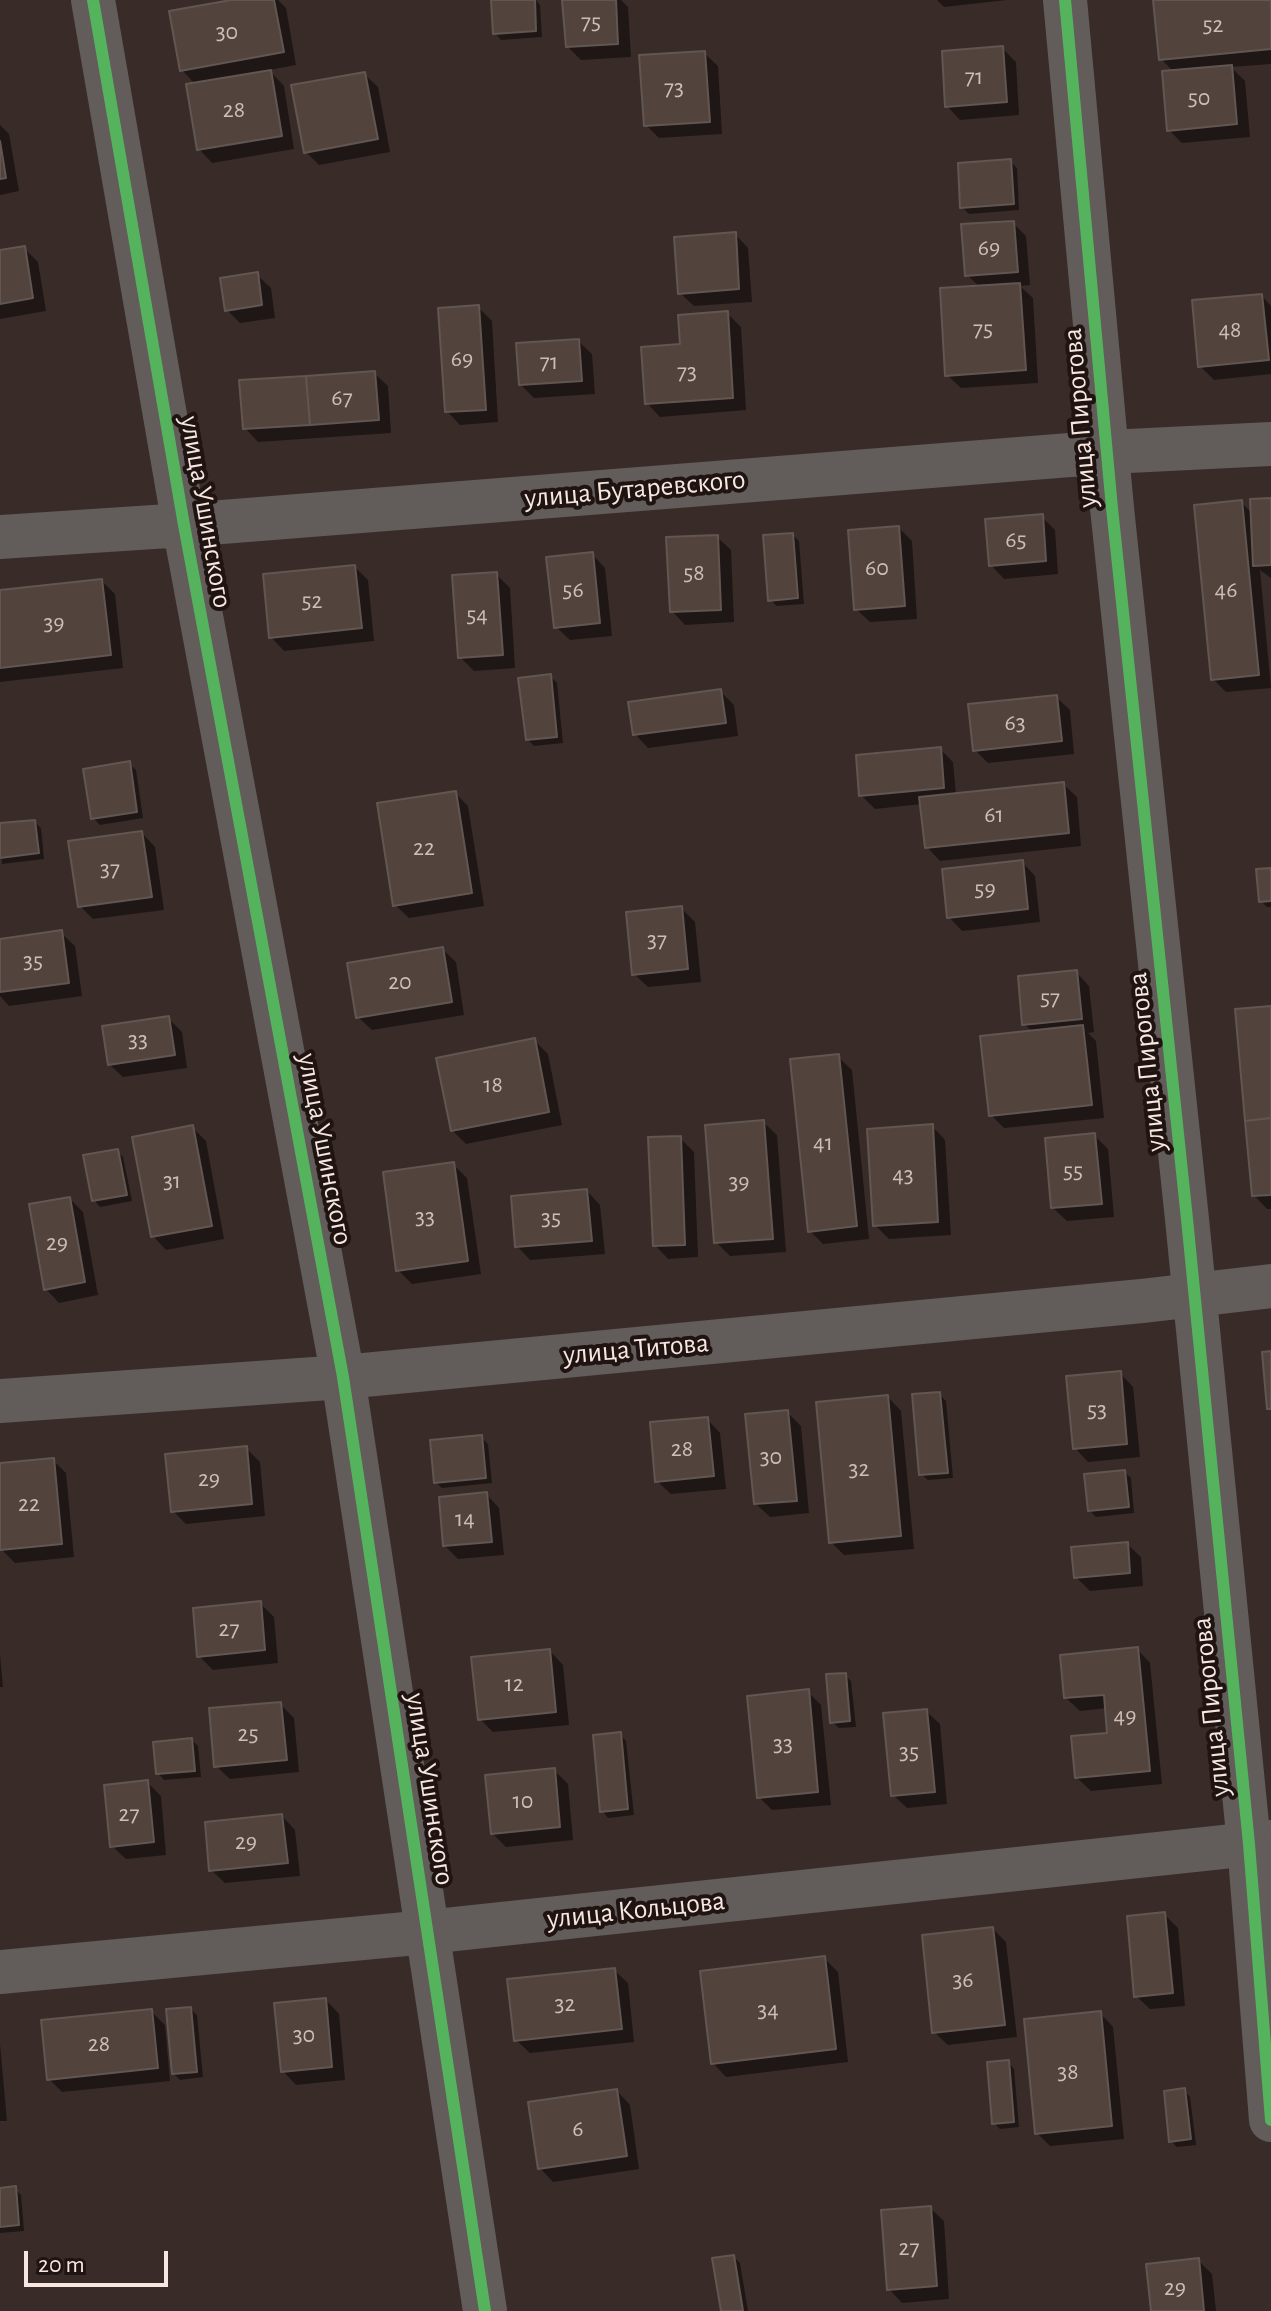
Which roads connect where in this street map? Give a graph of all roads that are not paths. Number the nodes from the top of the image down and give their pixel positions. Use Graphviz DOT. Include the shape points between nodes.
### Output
graph roads {
  1 [pos="93,0"];
  2 [pos="1065,0"];
  3 [pos="1271,444"];
  4 [pos="1108,452"];
  5 [pos="184,525"];
  6 [pos="0,537"];
  7 [pos="1271,1286"];
  8 [pos="1194,1295"];
  9 [pos="343,1377"];
  10 [pos="0,1401"];
  11 [pos="1260,1843"];
  12 [pos="427,1932"];
  13 [pos="0,1972"];
  14 [pos="1271,2120"];
  15 [pos="485,2311"];
  1 -- 5 [label="street, улица Ушинского"];
  2 -- 4 [label="street, улица Пирогова"];
  3 -- 4 [label="street, улица Бутаревского"];
  4 -- 5 [label="street, улица Бутаревского"];
  4 -- 8 [label="street, улица Пирогова"];
  5 -- 6 [label="street, улица Бутаревского"];
  5 -- 9 [label="street, улица Ушинского"];
  7 -- 8 [label="street, улица Титова"];
  8 -- 9 [label="street, улица Титова"];
  8 -- 11 [label="street, улица Пирогова"];
  9 -- 10 [label="street, улица Титова"];
  9 -- 12 [label="street, улица Ушинского"];
  11 -- 12 [label="street, улица Кольцова"];
  11 -- 14 [label="street, улица Пирогова"];
  12 -- 13 [label="street, улица Кольцова"];
  12 -- 15 [label="street, улица Ушинского"];
}
